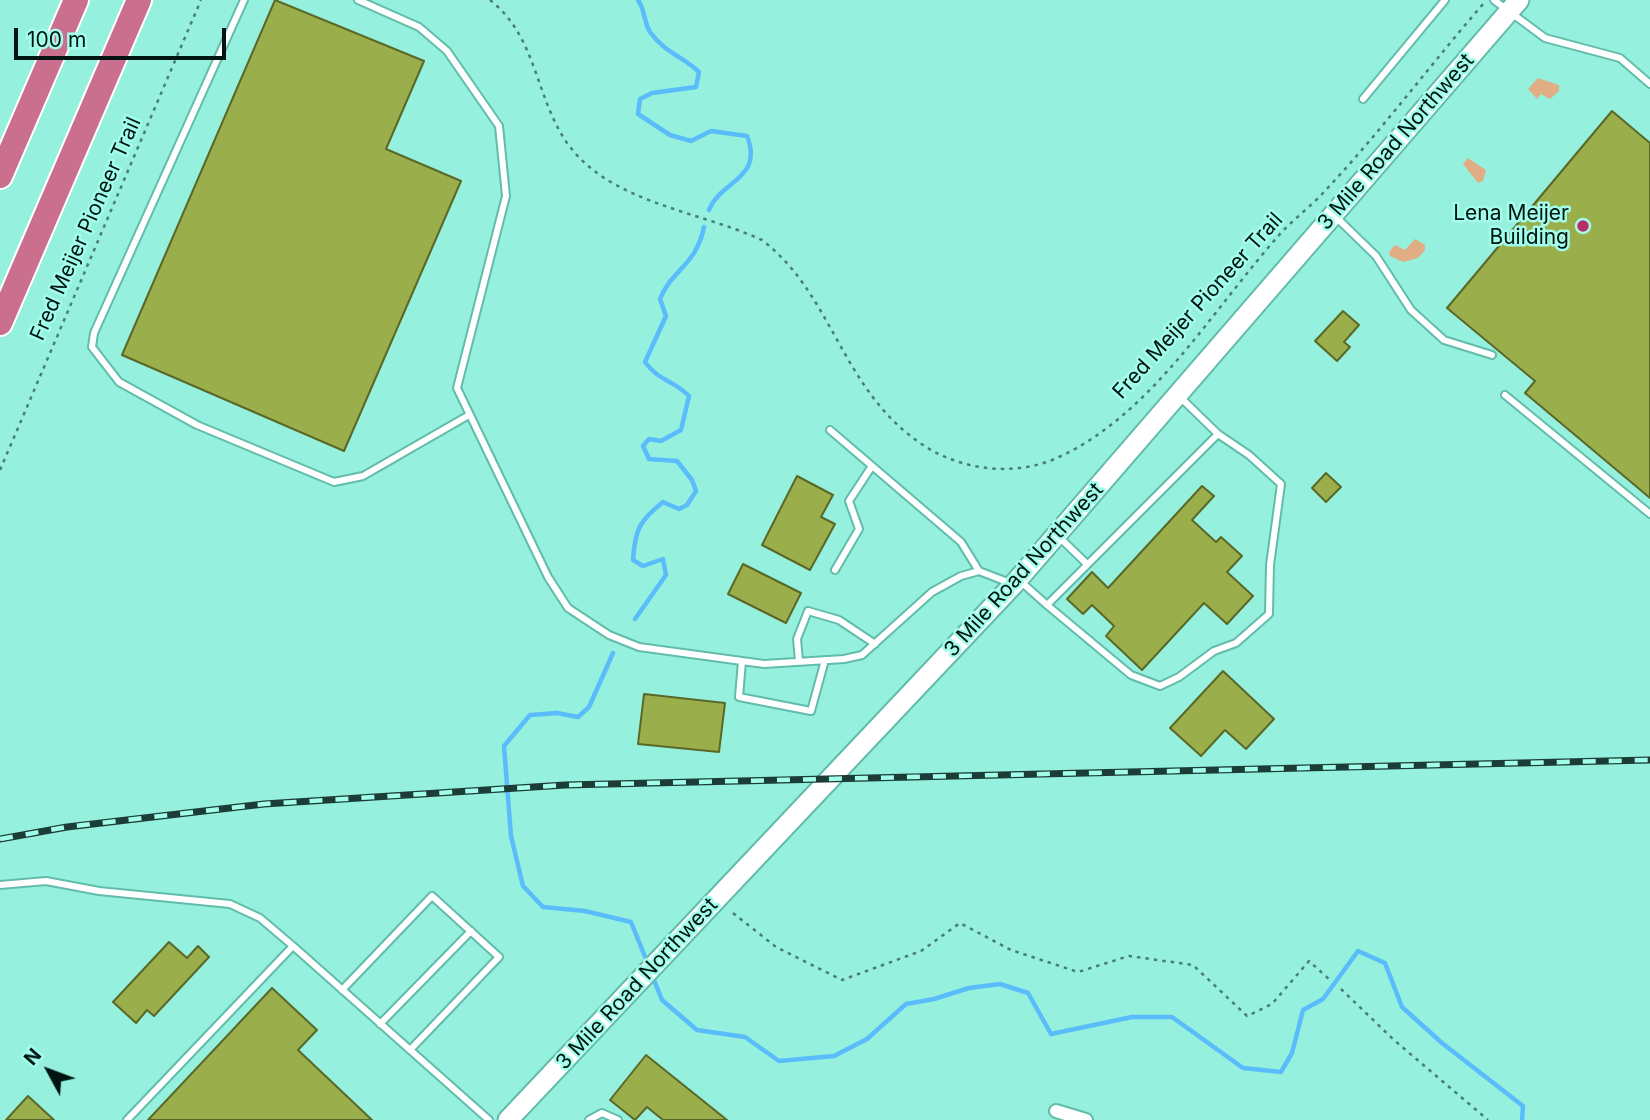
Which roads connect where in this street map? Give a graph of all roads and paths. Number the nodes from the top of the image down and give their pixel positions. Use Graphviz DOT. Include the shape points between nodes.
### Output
graph roads {
  1 [pos="76,0"];
  2 [pos="139,0"];
  3 [pos="201,0"];
  4 [pos="244,0"];
  5 [pos="358,0"];
  6 [pos="490,0"];
  7 [pos="1445,0"];
  8 [pos="1507,4"];
  9 [pos="1481,6"];
  10 [pos="1650,84"];
  11 [pos="1363,99"];
  12 [pos="0,176"];
  13 [pos="1333,214"];
  14 [pos="0,323"];
  15 [pos="1492,355"];
  16 [pos="1179,395"];
  17 [pos="1504,395"];
  18 [pos="469,415"];
  19 [pos="830,430"];
  20 [pos="1218,434"];
  21 [pos="872,466"];
  22 [pos="0,470"];
  23 [pos="1650,514"];
  24 [pos="1056,535"];
  25 [pos="1087,564"];
  26 [pos="835,570"];
  27 [pos="979,572"];
  28 [pos="1016,582"];
  29 [pos="1047,605"];
  30 [pos="875,644"];
  31 [pos="825,660"];
  32 [pos="742,661"];
  33 [pos="799,662"];
  34 [pos="0,885"];
  35 [pos="733,913"];
  36 [pos="471,931"];
  37 [pos="293,946"];
  38 [pos="1330,980"];
  39 [pos="1341,989"];
  40 [pos="342,990"];
  41 [pos="380,1024"];
  42 [pos="410,1050"];
  43 [pos="1056,1111"];
  44 [pos="1488,1119"];
  45 [pos="127,1120"];
  46 [pos="489,1120"];
  47 [pos="508,1120"];
  48 [pos="589,1120"];
  49 [pos="618,1120"];
  50 [pos="1086,1120"];
  51 [pos="1483,1120"];
  1 -- 12 [label="highway"];
  2 -- 14 [label="highway"];
  3 -- 22 [label="path, Fred Meijer Pioneer Trail"];
  4 -- 18 [label="lane" via="94,333 92,347 119,382 197,425 334,482 363,476"];
  5 -- 18 [label="lane" via="419,27 447,51 499,127 506,195 457,388"];
  6 -- 9 [label="path, Fred Meijer Pioneer Trail" via="514,23 552,117 583,161 608,183 762,240 783,256 800,279 853,373 886,415 942,456 980,467 1005,468 1031,467 1058,458 1092,439 1129,409 1282,233 1324,192"];
  7 -- 11 [label="lane"];
  8 -- 10 [label="lane" via="1555,43 1620,58"];
  8 -- 13 [label="main road, 3 Mile Road Northwest"];
  13 -- 15 [label="lane" via="1376,256 1411,310 1444,340"];
  13 -- 16 [label="main road, 3 Mile Road Northwest"];
  16 -- 20 [label="lane"];
  16 -- 24 [label="main road, 3 Mile Road Northwest"];
  17 -- 23 [label="lane"];
  18 -- 32 [label="lane" via="548,577 568,608 609,635 639,647"];
  19 -- 21 [label="lane"];
  20 -- 25 [label="lane"];
  20 -- 29 [label="lane" via="1281,484 1270,565 1269,614 1236,643 1214,651 1160,686 1131,675"];
  21 -- 26 [label="lane" via="849,501 859,528"];
  21 -- 27 [label="lane" via="961,542"];
  24 -- 25 [label="lane"];
  24 -- 28 [label="main road, 3 Mile Road Northwest"];
  25 -- 29 [label="lane"];
  27 -- 28 [label="lane"];
  27 -- 30 [label="lane" via="932,592"];
  28 -- 29 [label="lane"];
  28 -- 47 [label="main road, 3 Mile Road Northwest"];
  30 -- 31 [label="lane" via="862,655"];
  30 -- 33 [label="lane" via="839,620 808,611 797,639"];
  31 -- 32 [label="lane" via="811,711 739,697"];
  31 -- 33 [label="lane"];
  32 -- 33 [label="lane"];
  34 -- 37 [label="lane" via="47,881 230,904 260,918"];
  35 -- 38 [label="path" via="776,947 842,980 921,951 960,923 1011,950 1078,972 1129,956 1193,965 1247,1016 1272,1004 1309,961"];
  36 -- 40 [label="lane" via="432,897"];
  36 -- 41 [label="lane"];
  36 -- 42 [label="lane" via="499,957"];
  37 -- 40 [label="lane"];
  37 -- 45 [label="lane"];
  39 -- 44 [label="path"];
  40 -- 41 [label="lane"];
  41 -- 42 [label="lane"];
  42 -- 46 [label="lane"];
  43 -- 50 [label="street"];
  44 -- 51 [label="path"];
  48 -- 49 [label="lane" via="602,1113"];
}
